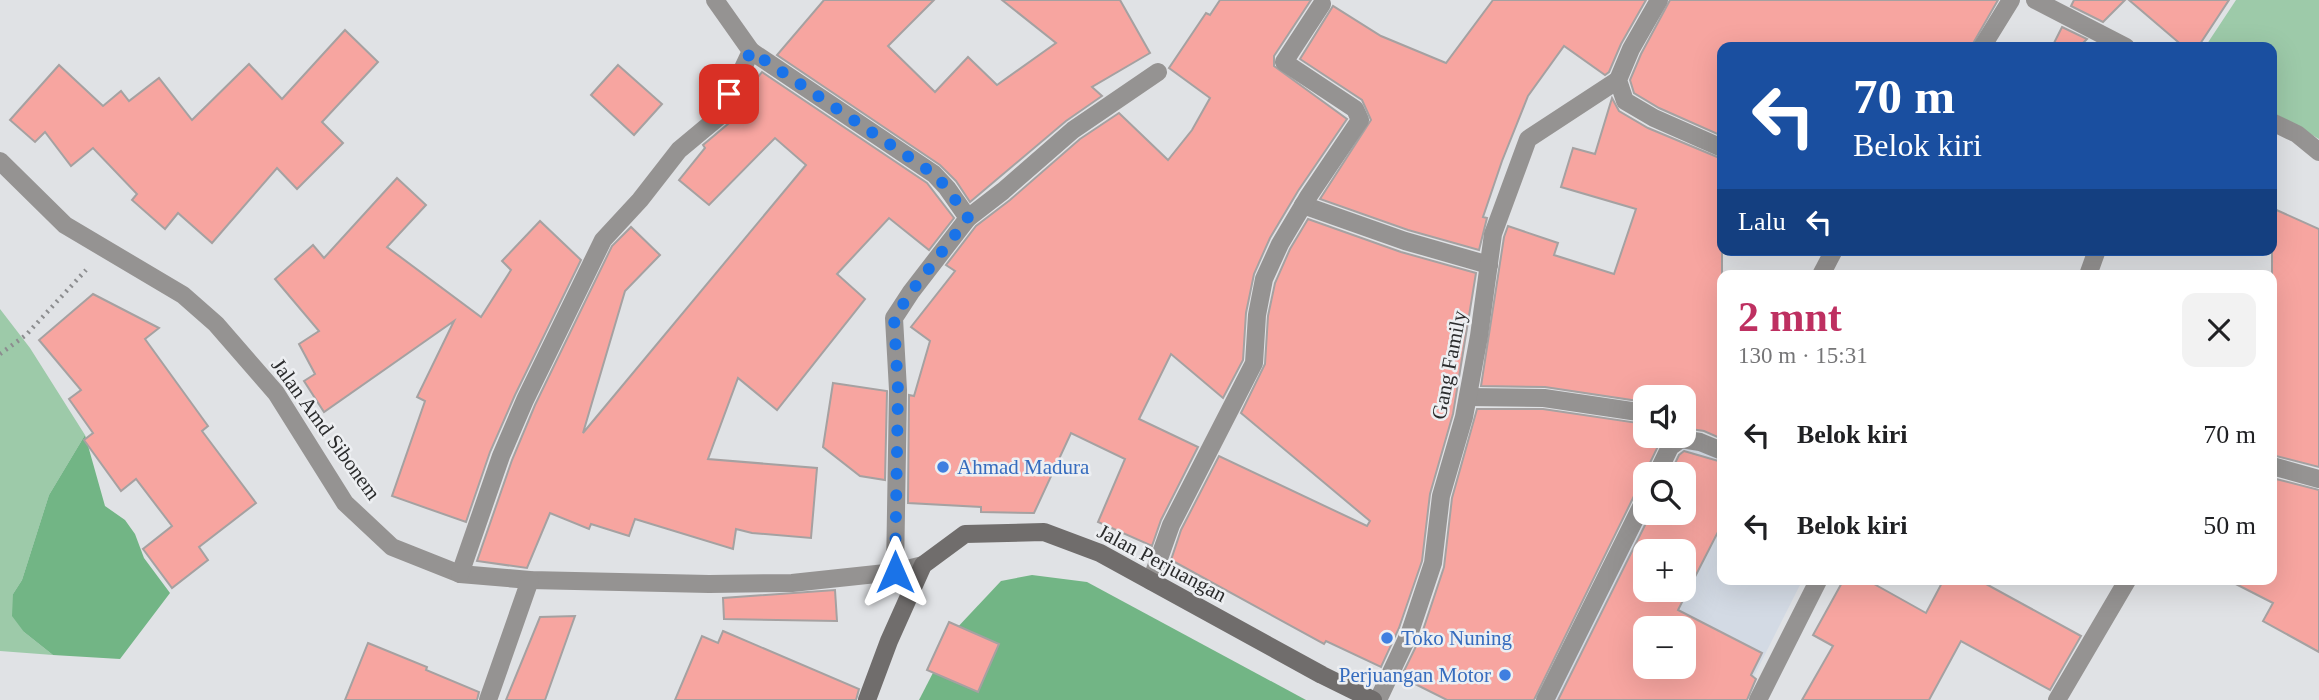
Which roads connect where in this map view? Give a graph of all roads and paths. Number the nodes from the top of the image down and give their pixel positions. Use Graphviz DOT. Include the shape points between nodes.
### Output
graph roads {
  1 [pos="715,0"];
  2 [pos="1658,0"];
  3 [pos="2011,0"];
  4 [pos="2035,0"];
  5 [pos="1322,4"];
  6 [pos="1985,42"];
  7 [pos="2116,42"];
  8 [pos="751,51"];
  9 [pos="1158,72"];
  10 [pos="1618,80"];
  11 [pos="2277,124"];
  12 [pos="1717,146"];
  13 [pos="2319,152"];
  14 [pos="0,161"];
  15 [pos="1303,205"];
  16 [pos="968,218"];
  17 [pos="107,249"];
  18 [pos="1489,265"];
  19 [pos="0,354"];
  20 [pos="1468,397"];
  21 [pos="1633,411"];
  22 [pos="1696,441"];
  23 [pos="1717,449"];
  24 [pos="2277,467"];
  25 [pos="2319,479"];
  26 [pos="1633,523"];
  27 [pos="923,565"];
  28 [pos="895,572"];
  29 [pos="460,574"];
  30 [pos="1151,582"];
  31 [pos="1816,585"];
  32 [pos="2124,585"];
  33 [pos="528,588"];
  34 [pos="488,700"];
  35 [pos="867,700"];
  36 [pos="1375,700"];
  37 [pos="1545,700"];
  38 [pos="1758,700"];
  39 [pos="2057,700"];
  1 -- 8 [label="street"];
  2 -- 10 [label="street"];
  3 -- 6 [label="street"];
  4 -- 7 [label="street"];
  5 -- 15 [label="street" via="1284,62 1355,109 1360,120"];
  8 -- 16 [label="street" via="934,174"];
  8 -- 29 [label="street" via="721,115 680,150 603,240 501,456"];
  9 -- 16 [label="street" via="1073,130"];
  10 -- 12 [label="street" via="1625,101"];
  10 -- 18 [label="street, Gang Family" via="1528,139 1493,234"];
  11 -- 13 [label="street"];
  14 -- 17 [label="street, Jalan Amd Sibonem" via="65,225"];
  15 -- 18 [label="street"];
  15 -- 30 [label="street" via="1264,279 1256,315 1254,363 1171,525"];
  16 -- 28 [label="street" via="894,318 898,390"];
  17 -- 19 [label="path" via="26,335"];
  17 -- 29 [label="street, Jalan Amd Sibonem" via="183,295 216,324 276,393 345,503 391,548"];
  18 -- 20 [label="street, Gang Family"];
  20 -- 21 [label="street" via="1544,398"];
  20 -- 36 [label="street, Gang Family" via="1441,496 1433,564 1410,632"];
  22 -- 23 [label="street"];
  24 -- 25 [label="street"];
  26 -- 37 [label="street"];
  27 -- 28 [label="street, Jalan Amd Sibonem"];
  27 -- 30 [label="street, Jalan Perjuangan" via="965,534 1044,531 1100,553"];
  27 -- 35 [label="street"];
  28 -- 33 [label="street, Jalan Amd Sibonem" via="778,583"];
  29 -- 33 [label="street, Jalan Amd Sibonem"];
  30 -- 36 [label="street, Jalan Perjuangan"];
  31 -- 38 [label="street"];
  32 -- 39 [label="street"];
  33 -- 34 [label="street"];
}
